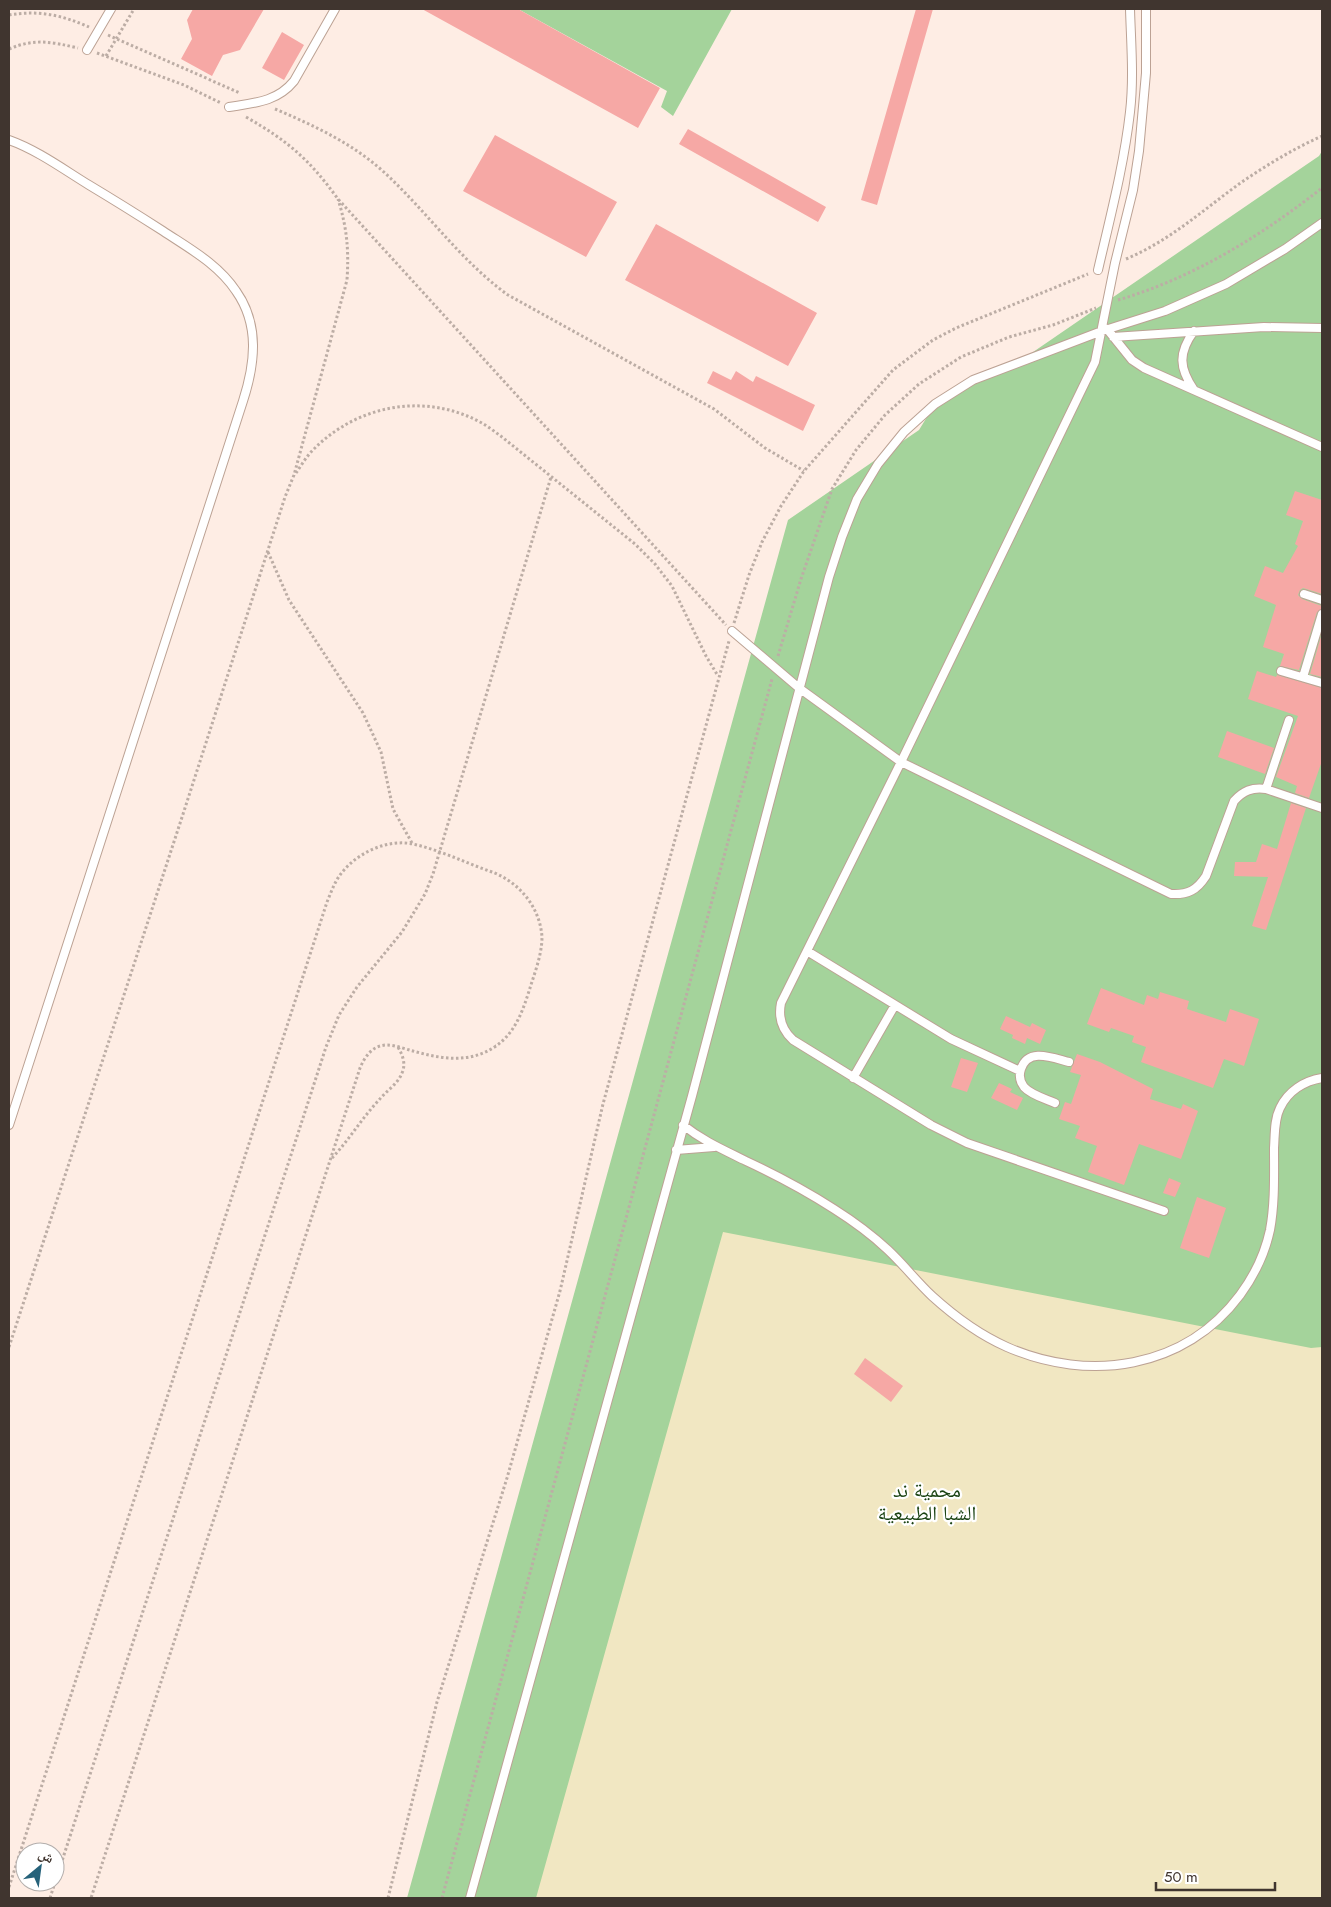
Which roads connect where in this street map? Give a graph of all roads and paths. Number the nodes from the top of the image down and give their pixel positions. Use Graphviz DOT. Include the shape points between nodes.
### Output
graph roads {
  1 [pos="111,9"];
  2 [pos="134,9"];
  3 [pos="335,9"];
  4 [pos="1130,9"];
  5 [pos="1146,9"];
  6 [pos="9,15"];
  7 [pos="98,31"];
  8 [pos="116,39"];
  9 [pos="9,49"];
  10 [pos="87,50"];
  11 [pos="106,56"];
  12 [pos="259,102"];
  13 [pos="229,107"];
  14 [pos="1322,136"];
  15 [pos="9,140"];
  16 [pos="1322,188"];
  17 [pos="338,199"];
  18 [pos="1322,223"];
  19 [pos="1115,263"];
  20 [pos="1098,270"];
  21 [pos="1107,303"];
  22 [pos="1322,328"];
  23 [pos="1104,330"];
  24 [pos="1194,331"];
  25 [pos="1113,337"];
  26 [pos="1194,390"];
  27 [pos="1322,447"];
  28 [pos="804,471"];
  29 [pos="294,475"];
  30 [pos="552,477"];
  31 [pos="268,550"];
  32 [pos="1304,594"];
  33 [pos="1322,600"];
  34 [pos="1322,614"];
  35 [pos="732,631"];
  36 [pos="775,669"];
  37 [pos="1281,670"];
  38 [pos="718,676"];
  39 [pos="1303,677"];
  40 [pos="1322,683"];
  41 [pos="799,688"];
  42 [pos="1289,720"];
  43 [pos="901,762"];
  44 [pos="1266,789"];
  45 [pos="1322,808"];
  46 [pos="413,844"];
  47 [pos="440,853"];
  48 [pos="807,951"];
  49 [pos="895,1006"];
  50 [pos="398,1047"];
  51 [pos="1069,1062"];
  52 [pos="1020,1071"];
  53 [pos="853,1078"];
  54 [pos="1322,1078"];
  55 [pos="1055,1103"];
  56 [pos="9,1126"];
  57 [pos="684,1126"];
  58 [pos="716,1147"];
  59 [pos="676,1150"];
  60 [pos="331,1158"];
  61 [pos="1164,1211"];
  62 [pos="9,1347"];
  63 [pos="9,1887"];
  64 [pos="50,1898"];
  65 [pos="91,1898"];
  66 [pos="388,1898"];
  67 [pos="442,1898"];
  68 [pos="470,1898"];
  1 -- 7 [label="lane"];
  2 -- 8 [label="path"];
  3 -- 12 [label="lane" via="288,89 279,96"];
  4 -- 20 [label="lane" via="1130,112"];
  5 -- 19 [label="lane" via="1146,73 1139,151"];
  6 -- 7 [label="path" via="40,12 58,15"];
  7 -- 8 [label="path"];
  7 -- 10 [label="lane"];
  8 -- 11 [label="path"];
  8 -- 12 [label="path"];
  9 -- 10 [label="path" via="40,41"];
  10 -- 11 [label="path"];
  11 -- 13 [label="path" via="184,85"];
  12 -- 13 [label="lane"];
  12 -- 28 [label="path" via="320,129 365,156 404,191 483,276 508,295 714,409 765,448"];
  13 -- 17 [label="path" via="297,150"];
  14 -- 19 [label="path" via="1254,173 1168,237"];
  15 -- 56 [label="lane" via="121,204 220,270 237,292 249,318 254,346 252,374"];
  16 -- 21 [label="path" via="1269,228 1212,261 1152,290"];
  17 -- 29 [label="path" via="346,225 349,252 347,280"];
  17 -- 35 [label="path"];
  18 -- 23 [label="lane" via="1226,284 1165,311"];
  19 -- 21 [label="lane"];
  20 -- 28 [label="path" via="933,340 893,370"];
  21 -- 23 [label="lane"];
  21 -- 36 [label="path" via="961,357 919,384 885,414 856,450 832,489"];
  22 -- 24 [label="lane"];
  23 -- 25 [label="lane"];
  23 -- 41 [label="lane" via="973,380 935,404 904,432 878,464 857,499 829,577"];
  23 -- 43 [label="lane" via="1095,362"];
  24 -- 25 [label="lane"];
  24 -- 26 [label="lane" via="1186,341 1182,367"];
  25 -- 26 [label="lane" via="1132,360 1144,368"];
  26 -- 27 [label="lane"];
  28 -- 35 [label="path" via="762,542 738,605"];
  29 -- 30 [label="path" via="332,432 354,419 405,405 431,406 481,422"];
  29 -- 31 [label="path"];
  30 -- 38 [label="path" via="655,564 672,586"];
  30 -- 47 [label="path"];
  31 -- 46 [label="path" via="289,600 373,732 381,752 393,809"];
  31 -- 62 [label="path"];
  32 -- 33 [label="lane"];
  34 -- 39 [label="lane"];
  35 -- 36 [label="lane"];
  35 -- 38 [label="path"];
  36 -- 41 [label="lane"];
  36 -- 67 [label="path"];
  37 -- 39 [label="lane"];
  38 -- 66 [label="path" via="603,1104 560,1291 508,1478 437,1702"];
  39 -- 40 [label="lane"];
  41 -- 43 [label="lane"];
  41 -- 57 [label="lane"];
  42 -- 44 [label="lane"];
  43 -- 44 [label="lane" via="1172,894 1187,893 1201,885 1234,801 1240,794 1257,788"];
  43 -- 48 [label="lane"];
  44 -- 45 [label="lane"];
  46 -- 47 [label="path"];
  46 -- 63 [label="path" via="394,844 359,856 339,876 327,902"];
  47 -- 50 [label="path" via="515,884 529,899 538,917 542,937 539,957 521,1015 511,1032 496,1046 459,1060"];
  47 -- 64 [label="path" via="415,914 357,987 339,1016 326,1047"];
  48 -- 49 [label="lane"];
  48 -- 53 [label="lane" via="782,1003 783,1027 793,1040"];
  49 -- 52 [label="lane" via="951,1039"];
  49 -- 53 [label="lane"];
  50 -- 60 [label="path" via="403,1056 402,1074"];
  50 -- 60 [label="path" via="374,1048 365,1056"];
  51 -- 52 [label="lane" via="1037,1055 1029,1058"];
  52 -- 55 [label="lane" via="1025,1088"];
  53 -- 61 [label="lane" via="966,1143"];
  54 -- 58 [label="lane" via="1299,1086 1280,1108 1275,1122 1270,1230 1248,1285 1208,1330 1156,1358 1126,1364 1065,1364 1006,1346 955,1316 888,1250 834,1209 775,1175"];
  57 -- 58 [label="lane"];
  57 -- 59 [label="lane"];
  58 -- 59 [label="lane"];
  59 -- 68 [label="lane"];
  60 -- 65 [label="path"];
}
